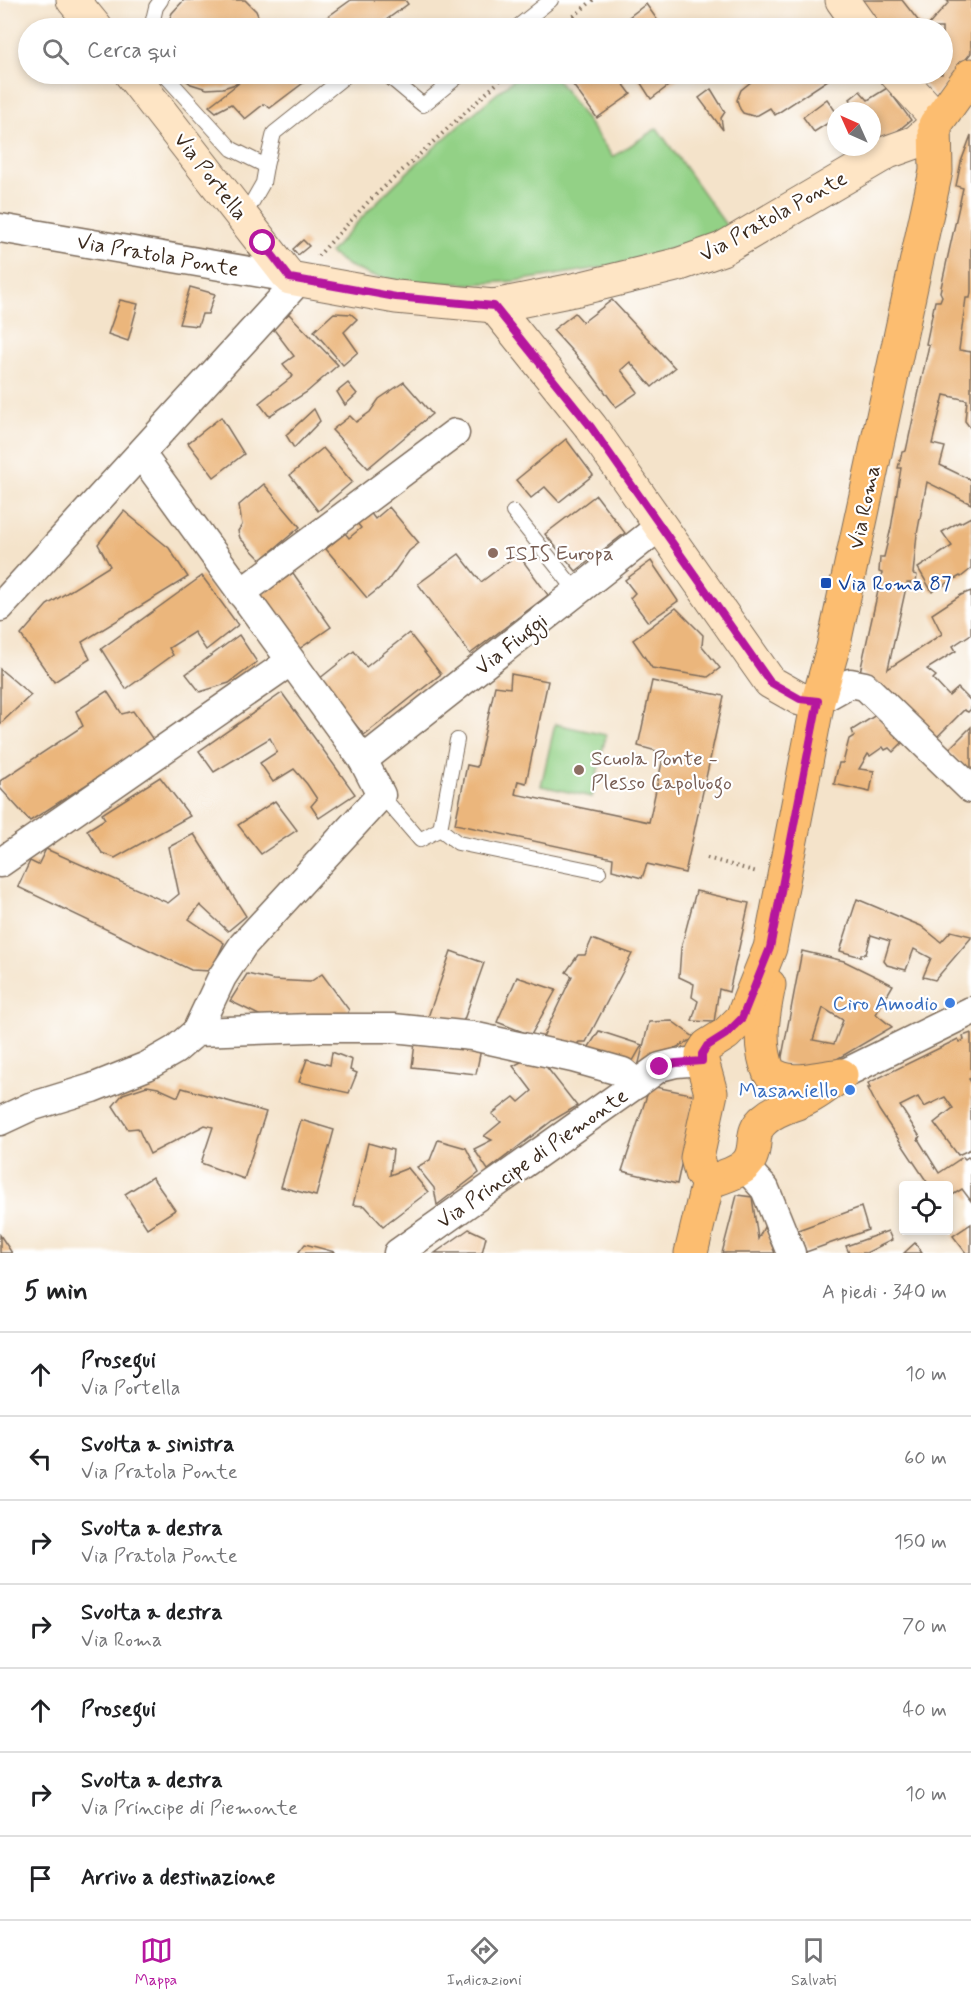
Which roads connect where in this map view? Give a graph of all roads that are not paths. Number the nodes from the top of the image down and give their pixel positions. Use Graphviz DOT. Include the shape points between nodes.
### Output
graph roads {
  1 [pos="73,0"];
  2 [pos="161,0"];
  3 [pos="551,0"];
  4 [pos="842,0"];
  5 [pos="88,18"];
  6 [pos="153,18"];
  7 [pos="528,18"];
  8 [pos="855,18"];
  9 [pos="971,75"];
  10 [pos="139,84"];
  11 [pos="173,84"];
  12 [pos="335,84"];
  13 [pos="398,84"];
  14 [pos="449,84"];
  15 [pos="905,84"];
  16 [pos="935,125"];
  17 [pos="266,166"];
  18 [pos="243,218"];
  19 [pos="0,228"];
  20 [pos="295,279"];
  21 [pos="494,306"];
  22 [pos="459,438"];
  23 [pos="141,454"];
  24 [pos="513,512"];
  25 [pos="659,527"];
  26 [pos="241,592"];
  27 [pos="577,592"];
  28 [pos="0,607"];
  29 [pos="291,661"];
  30 [pos="818,701"];
  31 [pos="457,740"];
  32 [pos="363,760"];
  33 [pos="971,789"];
  34 [pos="381,795"];
  35 [pos="440,829"];
  36 [pos="0,863"];
  37 [pos="599,872"];
  38 [pos="770,948"];
  39 [pos="971,1011"];
  40 [pos="196,1032"];
  41 [pos="702,1061"];
  42 [pos="841,1075"];
  43 [pos="637,1084"];
  44 [pos="0,1121"];
  45 [pos="744,1166"];
  46 [pos="708,1182"];
  47 [pos="398,1253"];
  48 [pos="691,1253"];
  49 [pos="791,1253"];
  1 -- 5 [label="main road"];
  2 -- 6 [label="lane"];
  3 -- 7 [label="lane"];
  4 -- 8 [label="main road"];
  9 -- 16 [label="main road"];
  10 -- 18 [label="main road, Via Portella"];
  11 -- 17 [label="lane" via="232,149"];
  12 -- 17 [label="lane" via="274,133"];
  13 -- 14 [label="lane" via="423,105"];
  15 -- 16 [label="main road" via="933,113"];
  16 -- 21 [label="main road, Via Pratola Ponte" via="916,142 888,152 722,249 680,264"];
  16 -- 30 [label="main road, Via Roma" via="936,171 834,648"];
  17 -- 18 [label="lane" via="263,183"];
  18 -- 20 [label="main road, Via Portella"];
  19 -- 20 [label="street, Via Pratola Ponte"];
  20 -- 21 [label="main road, Via Pratola Ponte" via="396,297"];
  20 -- 23 [label="street"];
  21 -- 25 [label="main road" via="591,427"];
  22 -- 26 [label="street"];
  23 -- 26 [label="street"];
  23 -- 28 [label="street"];
  24 -- 27 [label="lane"];
  25 -- 27 [label="street, Via Fiuggi"];
  25 -- 30 [label="main road" via="770,682 800,699"];
  26 -- 29 [label="street"];
  27 -- 32 [label="street, Via Fiuggi"];
  29 -- 32 [label="street"];
  29 -- 36 [label="street"];
  30 -- 33 [label="street" via="850,682 865,686"];
  30 -- 38 [label="main road, Via Roma"];
  31 -- 35 [label="lane"];
  32 -- 34 [label="street"];
  34 -- 35 [label="lane" via="420,840"];
  34 -- 40 [label="street" via="243,945 222,977"];
  35 -- 37 [label="lane" via="458,843"];
  38 -- 41 [label="main road" via="742,1018 707,1046"];
  38 -- 42 [label="main road" via="771,972 761,1025 769,1072 784,1080 802,1081"];
  39 -- 42 [label="street"];
  40 -- 43 [label="street" via="393,1028 472,1036 623,1072"];
  40 -- 44 [label="street" via="147,1066"];
  41 -- 43 [label="street, Via Principe di Piemonte" via="660,1067"];
  41 -- 46 [label="main road" via="711,1093 697,1158"];
  42 -- 45 [label="main road" via="823,1090 774,1111 762,1121"];
  43 -- 47 [label="street, Via Principe di Piemonte"];
  45 -- 46 [label="main road"];
  45 -- 49 [label="street" via="765,1189"];
  46 -- 48 [label="main road"];
}
